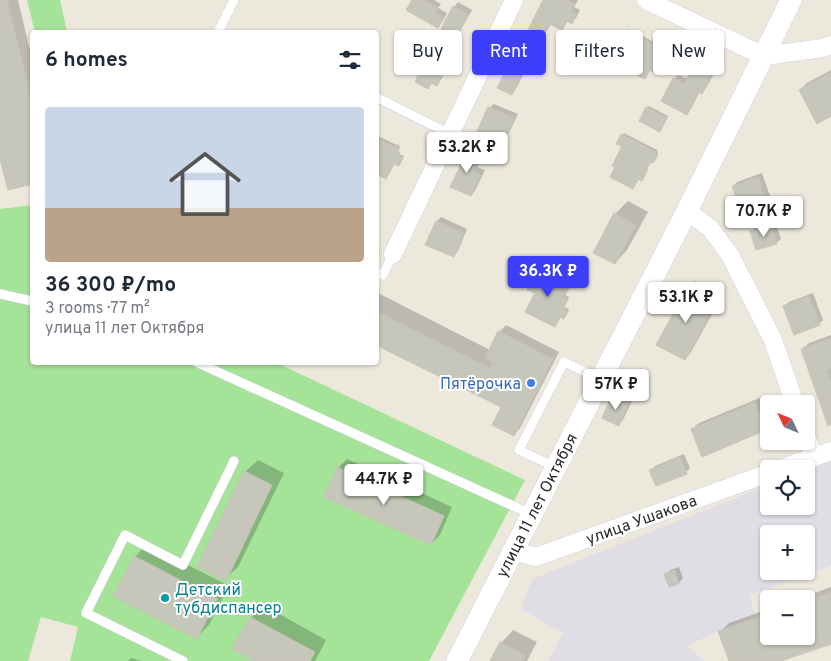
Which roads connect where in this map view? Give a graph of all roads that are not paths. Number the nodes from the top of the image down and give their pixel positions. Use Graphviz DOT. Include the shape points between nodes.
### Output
graph roads {
  1 [pos="234,0"];
  2 [pos="514,0"];
  3 [pos="646,0"];
  4 [pos="791,0"];
  5 [pos="219,30"];
  6 [pos="831,45"];
  7 [pos="764,56"];
  8 [pos="379,98"];
  9 [pos="450,134"];
  10 [pos="687,211"];
  11 [pos="393,254"];
  12 [pos="379,273"];
  13 [pos="0,294"];
  14 [pos="30,301"];
  15 [pos="203,365"];
  16 [pos="600,379"];
  17 [pos="792,395"];
  18 [pos="811,450"];
  19 [pos="831,451"];
  20 [pos="814,457"];
  21 [pos="806,460"];
  22 [pos="234,461"];
  23 [pos="555,467"];
  24 [pos="760,476"];
  25 [pos="531,514"];
  26 [pos="513,551"];
  27 [pos="183,661"];
  28 [pos="457,661"];
  1 -- 5 [label="lane"];
  2 -- 9 [label="street"];
  3 -- 7 [label="street"];
  4 -- 7 [label="street, улица 11 лет Октября"];
  6 -- 7 [label="street"];
  7 -- 10 [label="street, улица 11 лет Октября"];
  8 -- 9 [label="lane"];
  9 -- 11 [label="street"];
  10 -- 16 [label="street, улица 11 лет Октября"];
  10 -- 17 [label="street" via="710,228 730,255 773,340"];
  11 -- 12 [label="lane" via="383,275"];
  13 -- 14 [label="lane"];
  15 -- 25 [label="lane"];
  16 -- 23 [label="street, улица 11 лет Октября"];
  16 -- 23 [label="lane" via="564,362 523,442 519,450"];
  18 -- 20 [label="street"];
  19 -- 20 [label="street"];
  20 -- 21 [label="street"];
  22 -- 27 [label="lane" via="183,565 125,534 86,612"];
  23 -- 25 [label="street, улица 11 лет Октября"];
  24 -- 26 [label="street, улица Ушакова" via="536,556"];
  25 -- 26 [label="street, улица 11 лет Октября"];
  26 -- 28 [label="street, улица 11 лет Октября"];
}
